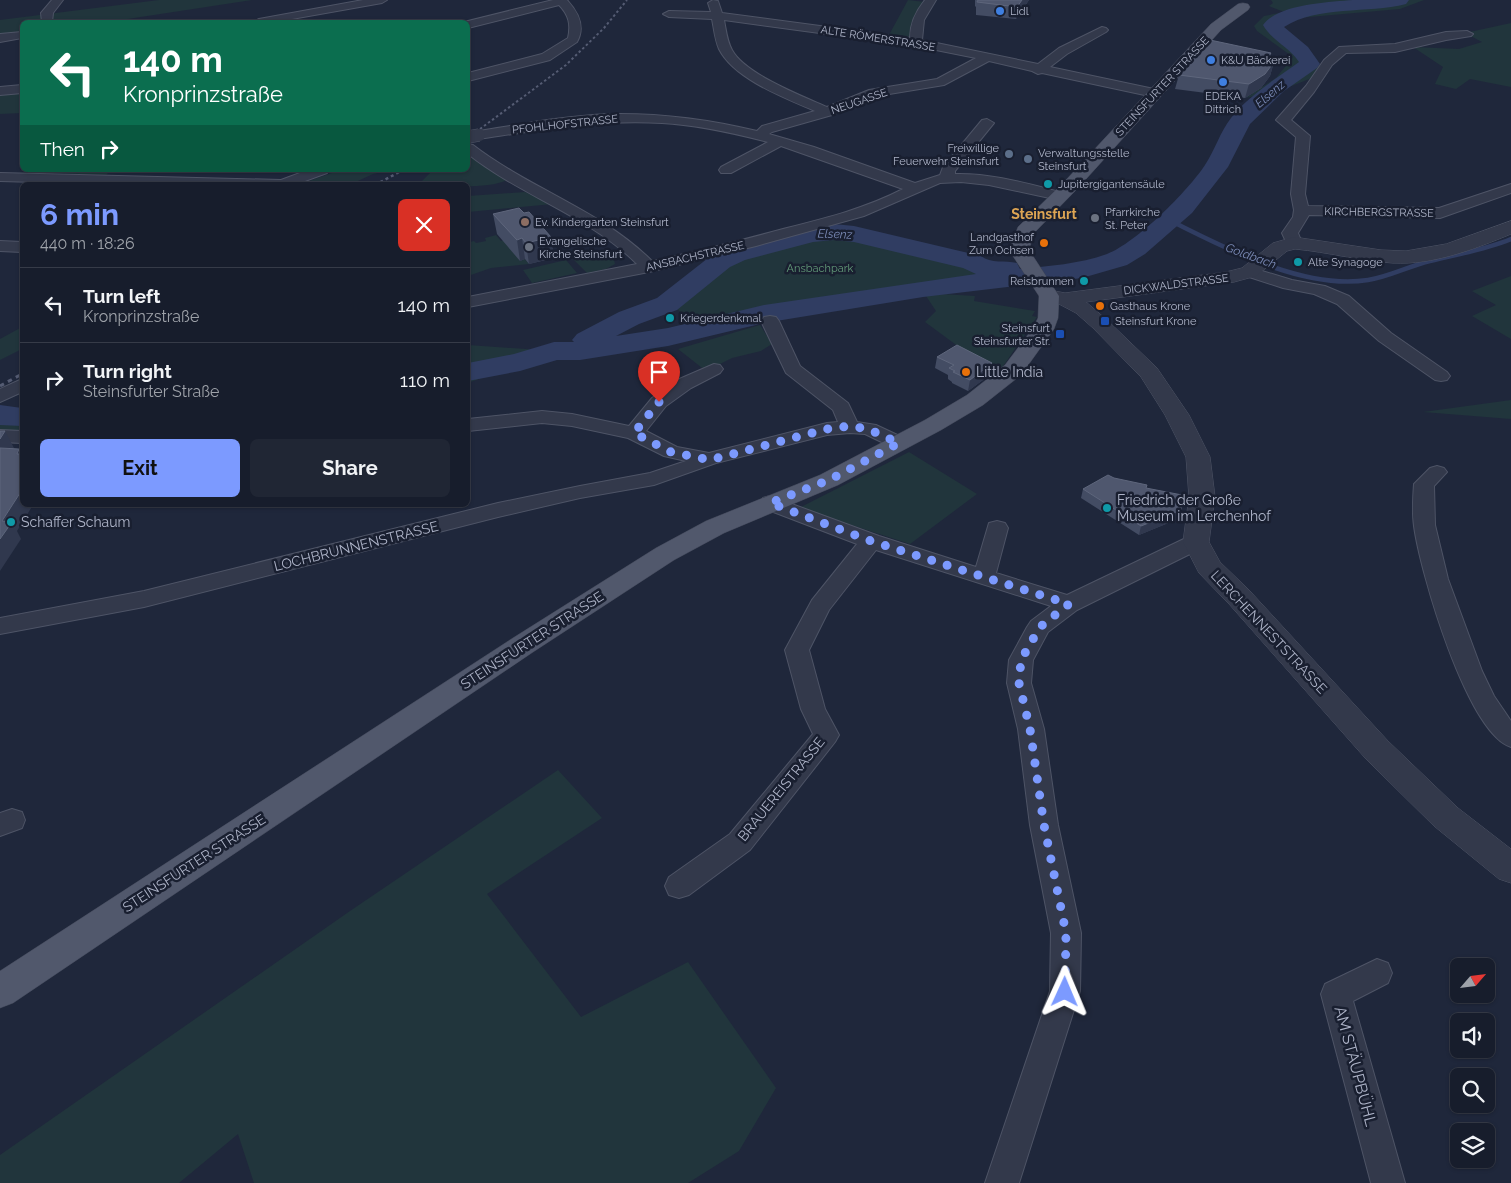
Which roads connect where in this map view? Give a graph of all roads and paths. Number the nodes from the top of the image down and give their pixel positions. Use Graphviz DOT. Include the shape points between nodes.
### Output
graph roads {
  1 [pos="58,0"];
  2 [pos="382,0"];
  3 [pos="561,0"];
  4 [pos="713,0"];
  5 [pos="931,0"];
  6 [pos="323,12"];
  7 [pos="669,14"];
  8 [pos="717,16"];
  9 [pos="47,20"];
  10 [pos="272,20"];
  11 [pos="332,20"];
  12 [pos="470,24"];
  13 [pos="1216,28"];
  14 [pos="1102,30"];
  15 [pos="1468,34"];
  16 [pos="20,35"];
  17 [pos="0,38"];
  18 [pos="916,42"];
  19 [pos="986,58"];
  20 [pos="1038,70"];
  21 [pos="470,76"];
  22 [pos="20,89"];
  23 [pos="0,91"];
  24 [pos="1154,94"];
  25 [pos="827,112"];
  26 [pos="987,123"];
  27 [pos="761,135"];
  28 [pos="473,136"];
  29 [pos="781,141"];
  30 [pos="470,149"];
  31 [pos="726,170"];
  32 [pos="195,172"];
  33 [pos="316,172"];
  34 [pos="0,177"];
  35 [pos="947,178"];
  36 [pos="186,181"];
  37 [pos="218,182"];
  38 [pos="287,182"];
  39 [pos="915,188"];
  40 [pos="1511,188"];
  41 [pos="1059,196"];
  42 [pos="1302,210"];
  43 [pos="1511,227"];
  44 [pos="1294,243"];
  45 [pos="0,246"];
  46 [pos="20,247"];
  47 [pos="649,266"];
  48 [pos="1258,266"];
  49 [pos="1051,292"];
  50 [pos="470,302"];
  51 [pos="770,320"];
  52 [pos="714,369"];
  53 [pos="1441,376"];
  54 [pos="470,426"];
  55 [pos="850,426"];
  56 [pos="634,433"];
  57 [pos="0,436"];
  58 [pos="20,437"];
  59 [pos="899,443"];
  60 [pos="710,460"];
  61 [pos="1438,472"];
  62 [pos="770,503"];
  63 [pos="996,528"];
  64 [pos="871,541"];
  65 [pos="1196,542"];
  66 [pos="984,576"];
  67 [pos="1069,604"];
  68 [pos="0,626"];
  69 [pos="1511,737"];
  70 [pos="1511,869"];
  71 [pos="679,886"];
  72 [pos="1377,973"];
  73 [pos="0,991"];
  74 [pos="1002,1183"];
  75 [pos="1388,1183"];
  1 -- 9 [label="street" via="47,13"];
  2 -- 6 [label="street"];
  3 -- 12 [label="street"];
  3 -- 21 [label="street" via="573,13 577,26 573,40 546,57"];
  4 -- 8 [label="street"];
  5 -- 18 [label="street" via="920,13"];
  6 -- 10 [label="street"];
  6 -- 11 [label="street"];
  7 -- 8 [label="street, ALTE RÖMERSTRASSE"];
  8 -- 18 [label="street, ALTE RÖMERSTRASSE"];
  8 -- 25 [label="street" via="726,50 738,65"];
  13 -- 13 [label="main road, STEINSFURTER STRASSE" via="1218,17 1227,3 1250,6"];
  13 -- 24 [label="main road, STEINSFURTER STRASSE"];
  14 -- 20 [label="street"];
  15 -- 42 [label="street" via="1394,48 1343,50 1335,54 1283,120 1303,136 1298,194"];
  16 -- 17 [label="street"];
  18 -- 19 [label="street, ALTE RÖMERSTRASSE"];
  19 -- 20 [label="street, ALTE RÖMERSTRASSE"];
  19 -- 25 [label="street, NEUGASSE" via="940,82 874,94"];
  20 -- 24 [label="street, ALTE RÖMERSTRASSE"];
  22 -- 23 [label="street"];
  24 -- 41 [label="main road, STEINSFURTER STRASSE"];
  25 -- 27 [label="street, NEUGASSE" via="767,129"];
  26 -- 35 [label="street" via="948,170"];
  27 -- 28 [label="street, PFOHLHOFSTRASSE" via="688,121 626,118 584,120"];
  27 -- 29 [label="street, PFOHLHOFSTRASSE"];
  29 -- 31 [label="street"];
  29 -- 39 [label="street, PFOHLHOFSTRASSE"];
  30 -- 47 [label="street" via="511,179 599,226"];
  32 -- 36 [label="street"];
  33 -- 38 [label="street"];
  34 -- 36 [label="street"];
  35 -- 39 [label="street" via="929,181"];
  35 -- 41 [label="street" via="1006,183"];
  36 -- 37 [label="street"];
  39 -- 47 [label="street, ANSBACHSTRASSE" via="882,205 720,251"];
  40 -- 42 [label="street, KIRCHBERGSTRASSE" via="1440,213"];
  41 -- 49 [label="main road, STEINSFURTER STRASSE" via="1025,231 1019,250"];
  42 -- 44 [label="street" via="1290,233"];
  43 -- 44 [label="street" via="1491,236 1420,256 1394,258"];
  44 -- 48 [label="street, DICKWALDSTRASSE" via="1280,247"];
  45 -- 46 [label="street"];
  47 -- 50 [label="street, ANSBACHSTRASSE"];
  48 -- 49 [label="street, DICKWALDSTRASSE" via="1227,278"];
  48 -- 53 [label="street" via="1289,284 1319,290 1343,300 1385,337"];
  49 -- 59 [label="main road, STEINSFURTER STRASSE" via="1048,318 1043,329 1013,370 975,400"];
  49 -- 65 [label="street" via="1083,309 1132,354 1177,415 1198,458 1202,497"];
  51 -- 55 [label="street" via="792,368 841,407"];
  52 -- 56 [label="street" via="684,384 659,402"];
  54 -- 56 [label="street" via="542,418 572,420"];
  55 -- 59 [label="street" via="868,429"];
  55 -- 60 [label="street, LOCHBRUNNENSTRASSE" via="827,429"];
  56 -- 60 [label="street" via="671,452"];
  57 -- 58 [label="street"];
  59 -- 62 [label="main road, STEINSFURTER STRASSE" via="829,480"];
  60 -- 68 [label="street, LOCHBRUNNENSTRASSE" via="654,479 498,510 144,599"];
  61 -- 69 [label="street" via="1424,484 1424,528 1457,638 1479,690 1503,731"];
  62 -- 64 [label="street"];
  62 -- 73 [label="main road, STEINSFURTER STRASSE" via="715,527 623,580"];
  63 -- 66 [label="street"];
  64 -- 66 [label="street"];
  64 -- 71 [label="street, BRAUEREISTRASSE" via="820,606 797,650 813,709 826,735 740,842"];
  65 -- 67 [label="street"];
  65 -- 70 [label="street, LERCHENNESTSTRASSE" via="1210,567 1377,750 1446,817"];
  66 -- 67 [label="street"];
  67 -- 74 [label="street" via="1040,627 1021,660 1019,683 1066,933 1065,992"];
  72 -- 75 [label="street, AM STÄUPBÜHL" via="1336,994"];
}
